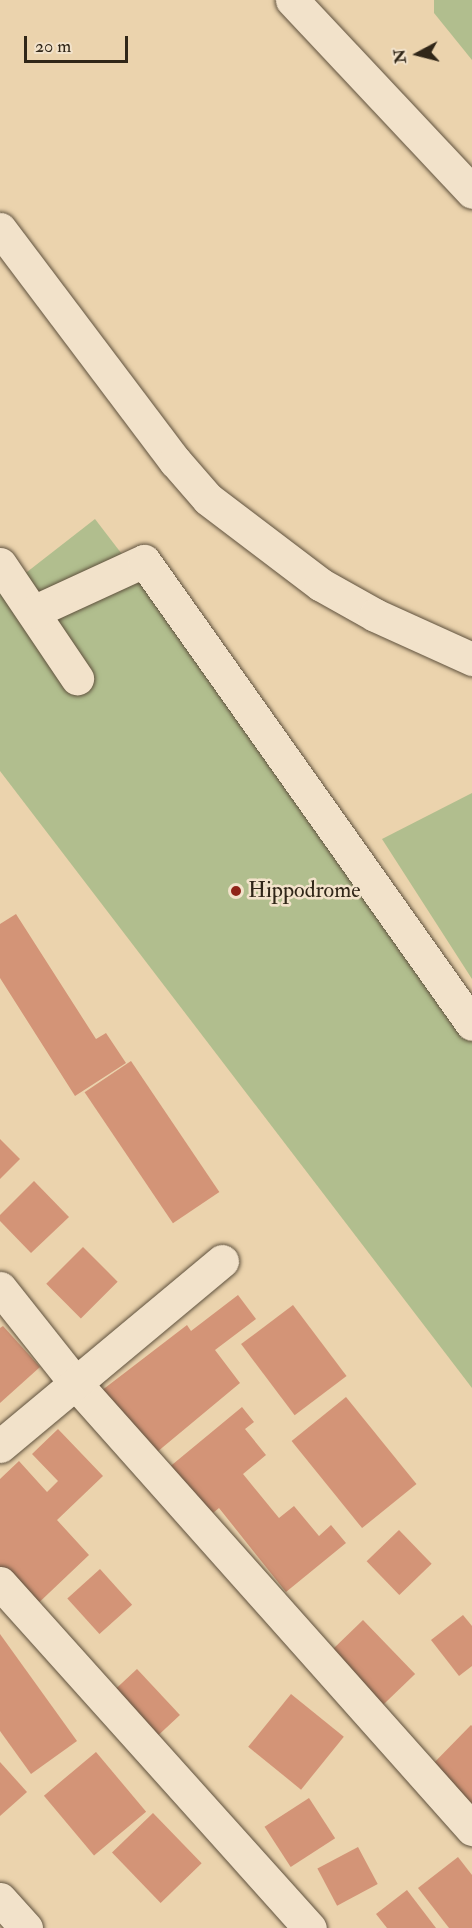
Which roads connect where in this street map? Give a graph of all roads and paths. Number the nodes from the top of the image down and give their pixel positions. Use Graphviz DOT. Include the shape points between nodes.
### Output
graph roads {
  1 [pos="292,0"];
  2 [pos="472,192"];
  3 [pos="0,229"];
  4 [pos="0,564"];
  5 [pos="33,612"];
  6 [pos="472,659"];
  7 [pos="77,678"];
  8 [pos="472,1024"];
  9 [pos="222,1261"];
  10 [pos="0,1288"];
  11 [pos="76,1384"];
  12 [pos="0,1446"];
  13 [pos="0,1583"];
  14 [pos="472,1828"];
  15 [pos="0,1899"];
  16 [pos="26,1928"];
  17 [pos="310,1928"];
  1 -- 2 [label="street"];
  3 -- 6 [label="street" via="208,499 320,584 375,615"];
  4 -- 5 [label="street"];
  5 -- 7 [label="street"];
  5 -- 8 [label="street" via="144,561"];
  9 -- 11 [label="street"];
  10 -- 11 [label="street"];
  11 -- 12 [label="street"];
  11 -- 14 [label="street"];
  13 -- 17 [label="street"];
  15 -- 16 [label="street"];
}
